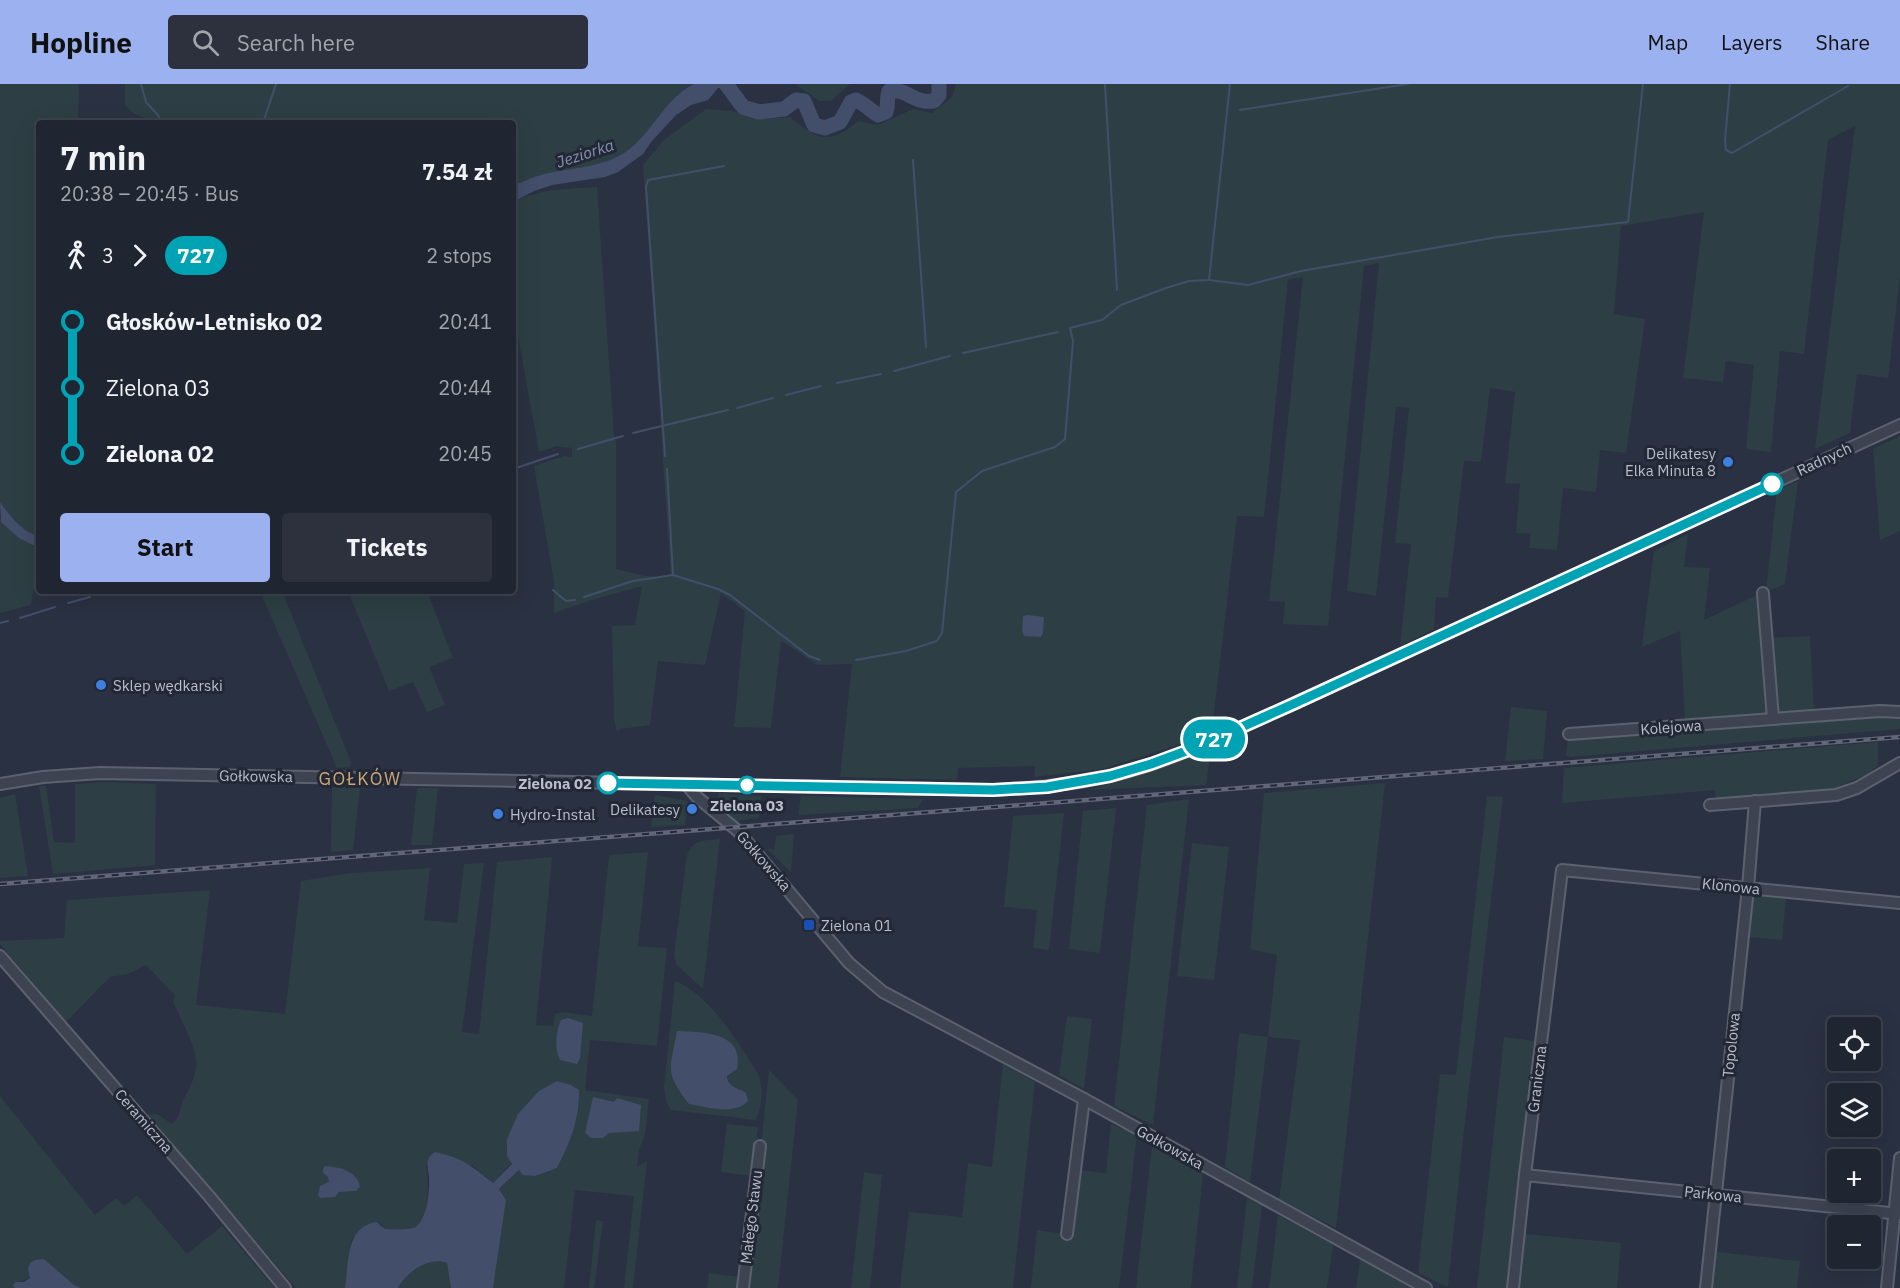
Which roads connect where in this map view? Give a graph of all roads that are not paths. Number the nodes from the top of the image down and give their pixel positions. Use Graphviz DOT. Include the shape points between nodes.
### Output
graph roads {
  1 [pos="1900,425"];
  2 [pos="1763,593"];
  3 [pos="1900,712"];
  4 [pos="1773,719"];
  5 [pos="1569,734"];
  6 [pos="1900,764"];
  7 [pos="0,784"];
  8 [pos="686,784"];
  9 [pos="1755,801"];
  10 [pos="1710,805"];
  11 [pos="1562,870"];
  12 [pos="1748,888"];
  13 [pos="1900,903"];
  14 [pos="0,956"];
  15 [pos="1084,1099"];
  16 [pos="760,1146"];
  17 [pos="1900,1158"];
  18 [pos="1525,1175"];
  19 [pos="1715,1195"];
  20 [pos="1897,1214"];
  21 [pos="1067,1234"];
  22 [pos="285,1288"];
  23 [pos="743,1288"];
  24 [pos="1426,1288"];
  25 [pos="1514,1288"];
  26 [pos="1706,1288"];
  27 [pos="1887,1288"];
  1 -- 8 [label="street, Radnych" via="1270,714 1151,764 1047,787 993,790"];
  2 -- 4 [label="street"];
  3 -- 4 [label="street, Kolejowa"];
  4 -- 5 [label="street, Kolejowa"];
  6 -- 9 [label="street" via="1836,795"];
  7 -- 8 [label="street, Gołkowska" via="100,772"];
  8 -- 15 [label="street, Gołkowska" via="738,831 849,963 871,983"];
  9 -- 10 [label="street"];
  9 -- 12 [label="street, Topolowa"];
  11 -- 12 [label="street, Klonowa"];
  11 -- 18 [label="street, Graniczna"];
  12 -- 13 [label="street, Klonowa"];
  12 -- 19 [label="street, Topolowa"];
  14 -- 22 [label="street, Ceramiczna"];
  15 -- 21 [label="street"];
  15 -- 24 [label="street, Gołkowska"];
  16 -- 23 [label="street, Małego Stawu"];
  17 -- 20 [label="street"];
  18 -- 19 [label="street, Parkowa"];
  18 -- 25 [label="street, Graniczna"];
  19 -- 20 [label="street, Parkowa"];
  19 -- 26 [label="street, Topolowa"];
  20 -- 27 [label="street"];
}
